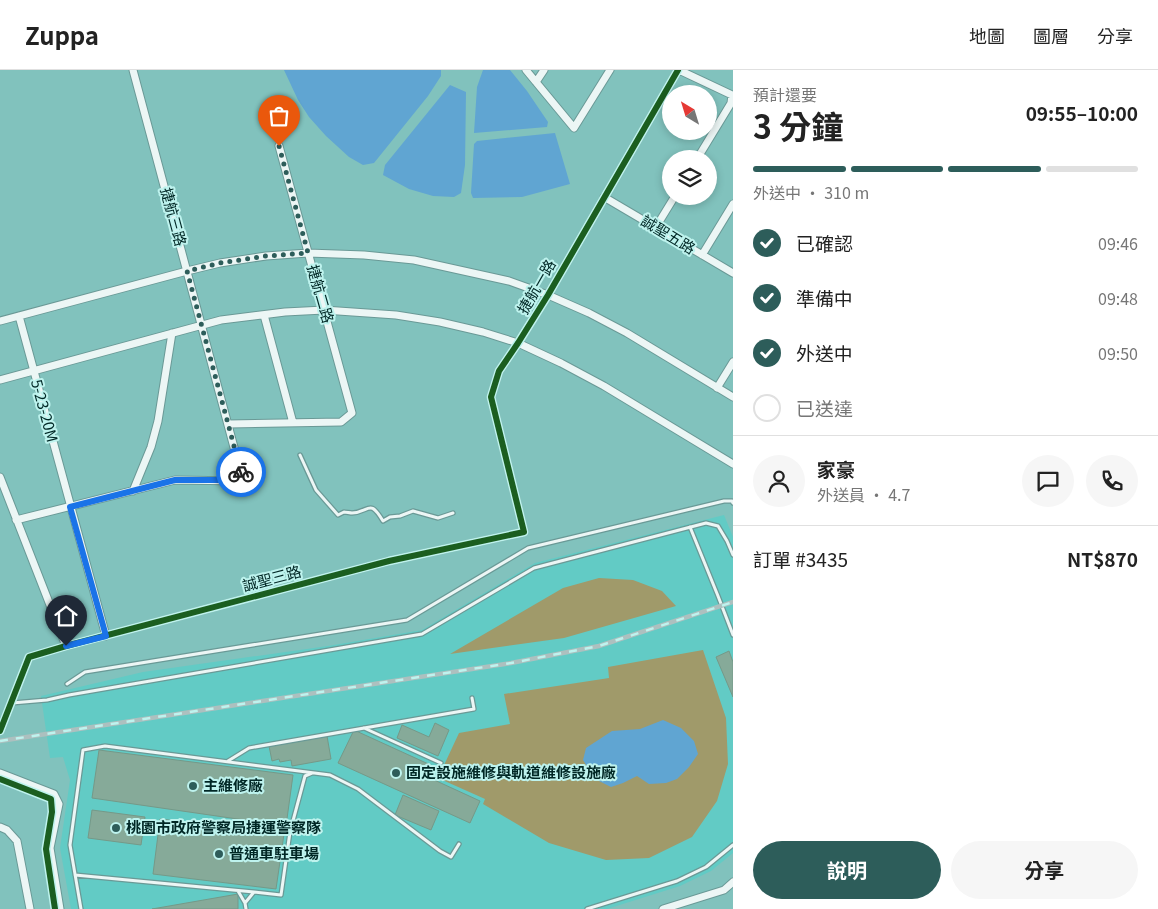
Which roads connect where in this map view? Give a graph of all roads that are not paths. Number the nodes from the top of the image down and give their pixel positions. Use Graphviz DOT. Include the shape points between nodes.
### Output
graph roads {
  1 [pos="133,70"];
  2 [pos="526,70"];
  3 [pos="544,70"];
  4 [pos="610,70"];
  5 [pos="678,70"];
  6 [pos="536,82"];
  7 [pos="279,146"];
  8 [pos="702,150"];
  9 [pos="604,197"];
  10 [pos="733,204"];
  11 [pos="669,205"];
  12 [pos="656,227"];
  13 [pos="308,253"];
  14 [pos="702,255"];
  15 [pos="187,271"];
  16 [pos="733,273"];
  17 [pos="548,295"];
  18 [pos="324,310"];
  19 [pos="264,315"];
  20 [pos="19,316"];
  21 [pos="0,321"];
  22 [pos="202,326"];
  23 [pos="172,333"];
  24 [pos="518,343"];
  25 [pos="733,362"];
  26 [pos="33,371"];
  27 [pos="0,380"];
  28 [pos="717,388"];
  29 [pos="733,397"];
  30 [pos="293,423"];
  31 [pos="228,424"];
  32 [pos="300,455"];
  33 [pos="733,464"];
  34 [pos="0,477"];
  35 [pos="132,491"];
  36 [pos="733,503"];
  37 [pos="70,507"];
  38 [pos="453,513"];
  39 [pos="16,520"];
  40 [pos="690,527"];
  41 [pos="524,532"];
  42 [pos="733,556"];
  43 [pos="733,635"];
  44 [pos="106,636"];
  45 [pos="66,646"];
  46 [pos="66,684"];
  47 [pos="472,698"];
  48 [pos="11,703"];
  49 [pos="363,728"];
  50 [pos="0,731"];
  51 [pos="228,761"];
  52 [pos="440,762"];
  53 [pos="312,772"];
  54 [pos="0,773"];
  55 [pos="0,828"];
  56 [pos="459,844"];
  57 [pos="733,845"];
  58 [pos="75,875"];
  59 [pos="733,882"];
  60 [pos="238,890"];
  61 [pos="254,892"];
  62 [pos="245,903"];
  63 [pos="30,909"];
  64 [pos="60,909"];
  65 [pos="80,909"];
  66 [pos="246,909"];
  67 [pos="587,909"];
  68 [pos="663,909"];
  1 -- 15 [label="street, 捷航三路"];
  2 -- 6 [label="street"];
  3 -- 6 [label="street"];
  4 -- 6 [label="street" via="574,128"];
  5 -- 8 [label="street" via="732,95"];
  5 -- 9 [label="street, 捷航一路"];
  7 -- 13 [label="street, 捷航二路"];
  9 -- 12 [label="street, 誠聖五路"];
  9 -- 17 [label="street, 捷航一路"];
  10 -- 14 [label="street"];
  11 -- 12 [label="street"];
  12 -- 14 [label="street, 誠聖五路"];
  13 -- 15 [label="street" via="266,256"];
  13 -- 17 [label="street" via="364,254 414,260 509,281"];
  13 -- 18 [label="street, 捷航二路"];
  14 -- 16 [label="street, 誠聖五路"];
  15 -- 20 [label="street"];
  15 -- 22 [label="street, 捷航三路"];
  17 -- 24 [label="street, 捷航一路"];
  17 -- 28 [label="street" via="627,333"];
  18 -- 19 [label="street"];
  18 -- 24 [label="street" via="440,322"];
  18 -- 30 [label="street, 捷航二路" via="352,414 341,422"];
  19 -- 22 [label="street" via="221,320"];
  19 -- 30 [label="street"];
  20 -- 21 [label="street"];
  20 -- 26 [label="street, 5-23-20M"];
  22 -- 23 [label="street"];
  22 -- 31 [label="street, 捷航三路"];
  23 -- 26 [label="street"];
  23 -- 35 [label="street" via="158,422"];
  24 -- 33 [label="street" via="604,386"];
  24 -- 41 [label="street, 捷航一路" via="500,371 491,397"];
  25 -- 28 [label="street"];
  26 -- 27 [label="street"];
  26 -- 37 [label="street, 5-23-20M"];
  28 -- 29 [label="street"];
  30 -- 31 [label="street"];
  31 -- 35 [label="street, 捷航三路" via="243,480 175,480"];
  32 -- 38 [label="lane" via="316,490 338,515 367,507 373,508 382,521 413,511 438,518"];
  34 -- 39 [label="street"];
  35 -- 37 [label="street"];
  36 -- 46 [label="lane" via="724,501 528,548 407,620 85,672"];
  37 -- 39 [label="street"];
  37 -- 44 [label="street, 5-23-20M"];
  39 -- 45 [label="street"];
  40 -- 42 [label="lane" via="706,523 718,526"];
  40 -- 43 [label="lane"];
  40 -- 48 [label="lane" via="534,568 422,634 47,700"];
  41 -- 44 [label="street, 誠聖三路" via="389,561"];
  44 -- 45 [label="street, 誠聖三路"];
  45 -- 48 [label="street, 誠聖三路" via="29,658"];
  47 -- 49 [label="lane" via="474,709"];
  48 -- 50 [label="street"];
  49 -- 51 [label="lane" via="249,748"];
  49 -- 52 [label="lane"];
  51 -- 53 [label="lane"];
  51 -- 58 [label="lane" via="105,746 83,750 70,845"];
  53 -- 56 [label="lane" via="330,775 358,789 451,857"];
  53 -- 61 [label="lane" via="305,776 290,832 282,895"];
  54 -- 64 [label="street" via="54,794 59,804 50,848"];
  55 -- 63 [label="street" via="7,830 16,841"];
  57 -- 67 [label="lane" via="706,867 677,881"];
  58 -- 60 [label="lane"];
  58 -- 65 [label="lane"];
  59 -- 68 [label="street" via="724,890"];
  60 -- 61 [label="lane"];
  60 -- 62 [label="lane"];
  61 -- 62 [label="lane"];
  62 -- 66 [label="lane"];
}
